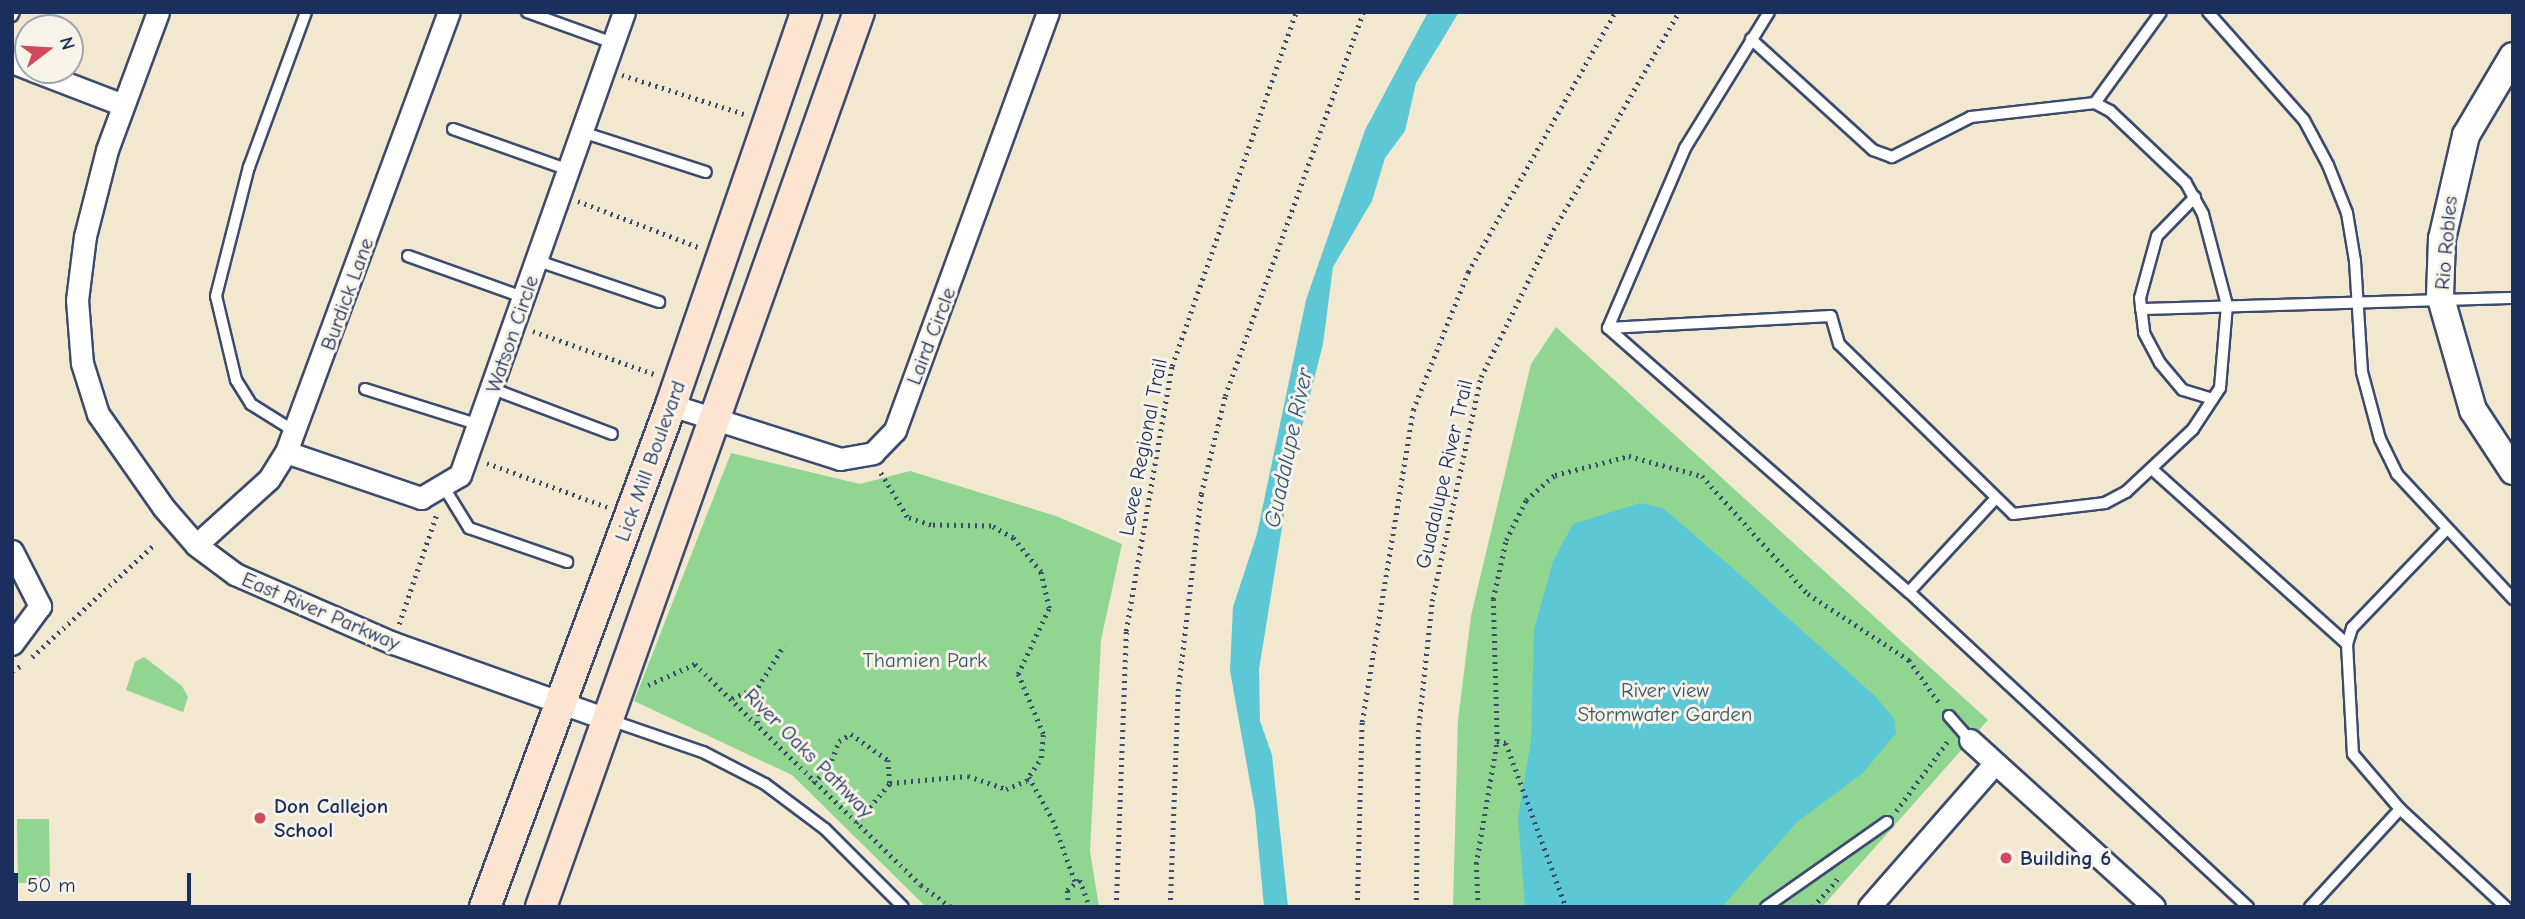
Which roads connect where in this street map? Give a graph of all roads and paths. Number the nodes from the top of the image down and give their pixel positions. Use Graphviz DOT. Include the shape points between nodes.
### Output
graph roads {
  1 [pos="158,12"];
  2 [pos="306,12"];
  3 [pos="449,12"];
  4 [pos="527,12"];
  5 [pos="624,12"];
  6 [pos="806,12"];
  7 [pos="859,12"];
  8 [pos="1048,12"];
  9 [pos="1296,12"];
  10 [pos="1363,12"];
  11 [pos="1615,12"];
  12 [pos="1679,12"];
  13 [pos="1769,12"];
  14 [pos="2161,12"];
  15 [pos="2208,12"];
  16 [pos="1751,39"];
  17 [pos="614,43"];
  18 [pos="2513,56"];
  19 [pos="605,69"];
  20 [pos="69,84"];
  21 [pos="2095,103"];
  22 [pos="123,105"];
  23 [pos="769,122"];
  24 [pos="453,129"];
  25 [pos="582,132"];
  26 [pos="569,170"];
  27 [pos="706,172"];
  28 [pos="561,195"];
  29 [pos="2195,198"];
  30 [pos="408,256"];
  31 [pos="723,256"];
  32 [pos="538,261"];
  33 [pos="525,298"];
  34 [pos="2361,298"];
  35 [pos="2513,298"];
  36 [pos="2441,301"];
  37 [pos="659,302"];
  38 [pos="2227,305"];
  39 [pos="2141,309"];
  40 [pos="516,325"];
  41 [pos="1608,328"];
  42 [pos="365,389"];
  43 [pos="493,389"];
  44 [pos="675,393"];
  45 [pos="2213,399"];
  46 [pos="714,418"];
  47 [pos="480,425"];
  48 [pos="294,431"];
  49 [pos="612,434"];
  50 [pos="286,452"];
  51 [pos="873,453"];
  52 [pos="470,457"];
  53 [pos="2153,470"];
  54 [pos="2513,471"];
  55 [pos="445,489"];
  56 [pos="1995,499"];
  57 [pos="630,516"];
  58 [pos="2444,532"];
  59 [pos="155,544"];
  60 [pos="196,545"];
  61 [pos="12,551"];
  62 [pos="567,562"];
  63 [pos="1909,592"];
  64 [pos="2513,599"];
  65 [pos="393,643"];
  66 [pos="12,644"];
  67 [pos="2347,644"];
  68 [pos="784,645"];
  69 [pos="12,671"];
  70 [pos="758,687"];
  71 [pos="635,691"];
  72 [pos="732,698"];
  73 [pos="558,703"];
  74 [pos="1948,716"];
  75 [pos="604,718"];
  76 [pos="757,723"];
  77 [pos="1970,740"];
  78 [pos="1497,741"];
  79 [pos="1946,745"];
  80 [pos="1995,763"];
  81 [pos="1029,777"];
  82 [pos="813,783"];
  83 [pos="890,783"];
  84 [pos="2400,809"];
  85 [pos="1887,822"];
  86 [pos="856,823"];
  87 [pos="1075,881"];
  88 [pos="2501,906"];
  89 [pos="485,907"];
  90 [pos="541,907"];
  91 [pos="903,907"];
  92 [pos="951,907"];
  93 [pos="1068,907"];
  94 [pos="1090,907"];
  95 [pos="1116,907"];
  96 [pos="1170,907"];
  97 [pos="1357,907"];
  98 [pos="1416,907"];
  99 [pos="1478,907"];
  100 [pos="1566,907"];
  101 [pos="1766,907"];
  102 [pos="1869,907"];
  103 [pos="2154,907"];
  104 [pos="2248,907"];
  105 [pos="2310,907"];
  1 -- 22 [label="street, East River Parkway"];
  2 -- 48 [label="lane" via="249,167 216,296 236,380 251,404"];
  3 -- 48 [label="street, Burdick Lane"];
  4 -- 17 [label="lane"];
  5 -- 17 [label="street, Watson Circle"];
  6 -- 23 [label="main road, Lick Mill Boulevard"];
  7 -- 46 [label="main road"];
  8 -- 51 [label="street, Laird Circle" via="895,430"];
  9 -- 95 [label="path, Levee Regional Trail" via="1172,366 1126,631"];
  10 -- 96 [label="path" via="1230,384 1201,494 1178,691"];
  11 -- 97 [label="path" via="1468,272 1413,410 1362,722"];
  12 -- 98 [label="path, Guadalupe River Trail" via="1550,236 1480,377 1432,601 1418,732"];
  13 -- 16 [label="lane"];
  14 -- 21 [label="lane"];
  15 -- 34 [label="lane" via="2304,120 2328,164 2347,213"];
  16 -- 21 [label="lane" via="1873,150 1892,157 1971,117"];
  16 -- 41 [label="lane" via="1685,148"];
  17 -- 19 [label="street, Watson Circle"];
  18 -- 36 [label="street, Rio Robles" via="2466,135 2450,189"];
  19 -- 23 [label="path"];
  19 -- 25 [label="street, Watson Circle"];
  20 -- 22 [label="street"];
  21 -- 29 [label="lane" via="2156,151"];
  22 -- 60 [label="street, East River Parkway" via="85,236 77,300 82,363 98,414"];
  23 -- 31 [label="main road, Lick Mill Boulevard"];
  24 -- 26 [label="lane"];
  25 -- 26 [label="street, Watson Circle"];
  25 -- 27 [label="lane"];
  26 -- 28 [label="street, Watson Circle"];
  28 -- 31 [label="path"];
  28 -- 32 [label="street, Watson Circle"];
  29 -- 38 [label="lane" via="2214,245"];
  29 -- 39 [label="lane" via="2157,236 2143,271"];
  30 -- 33 [label="lane"];
  31 -- 44 [label="main road, Lick Mill Boulevard"];
  32 -- 33 [label="street, Watson Circle"];
  32 -- 37 [label="lane"];
  33 -- 40 [label="street, Watson Circle"];
  34 -- 36 [label="lane"];
  34 -- 38 [label="lane"];
  34 -- 58 [label="lane" via="2362,372 2380,439 2397,474"];
  35 -- 36 [label="lane"];
  36 -- 54 [label="street, Rio Robles" via="2473,410"];
  38 -- 39 [label="lane"];
  38 -- 45 [label="lane" via="2220,388"];
  39 -- 45 [label="lane" via="2144,333 2160,363 2183,390"];
  40 -- 43 [label="street, Watson Circle"];
  40 -- 44 [label="path"];
  41 -- 56 [label="lane" via="1831,316 1839,344"];
  41 -- 63 [label="lane"];
  42 -- 47 [label="lane"];
  43 -- 47 [label="street, Watson Circle"];
  43 -- 49 [label="lane"];
  44 -- 46 [label="street"];
  44 -- 57 [label="main road, Lick Mill Boulevard"];
  45 -- 53 [label="lane"];
  46 -- 51 [label="street" via="840,459"];
  46 -- 75 [label="main road"];
  47 -- 52 [label="street, Watson Circle"];
  48 -- 50 [label="street, Burdick Lane"];
  50 -- 55 [label="street" via="389,492 421,498"];
  50 -- 60 [label="street, Burdick Lane" via="269,479"];
  51 -- 81 [label="path" via="891,499 907,517 931,525 991,526 1013,538 1041,572 1049,608 1018,674 1043,734 1041,758"];
  52 -- 55 [label="street, Watson Circle"];
  52 -- 57 [label="path"];
  53 -- 56 [label="lane" via="2105,503 2013,514"];
  53 -- 67 [label="lane"];
  55 -- 62 [label="lane" via="469,527"];
  55 -- 65 [label="path"];
  56 -- 63 [label="lane"];
  57 -- 73 [label="main road, Lick Mill Boulevard"];
  58 -- 64 [label="lane"];
  58 -- 67 [label="lane" via="2352,628"];
  59 -- 69 [label="path"];
  60 -- 65 [label="street, East River Parkway" via="273,594"];
  61 -- 66 [label="street" via="40,606"];
  63 -- 104 [label="lane"];
  65 -- 73 [label="street, East River Parkway"];
  67 -- 84 [label="lane" via="2353,754"];
  68 -- 70 [label="path"];
  70 -- 72 [label="path"];
  70 -- 76 [label="path"];
  71 -- 72 [label="path, River Oaks Pathway" via="695,664"];
  72 -- 76 [label="path, River Oaks Pathway"];
  73 -- 75 [label="street, East River Parkway"];
  73 -- 89 [label="main road, Lick Mill Boulevard"];
  74 -- 77 [label="lane"];
  74 -- 78 [label="path" via="1909,660 1808,594 1702,476 1629,456 1555,475 1526,500 1506,540 1493,599"];
  74 -- 79 [label="path"];
  75 -- 90 [label="main road"];
  75 -- 91 [label="lane" via="703,752 765,784 825,830"];
  76 -- 82 [label="path, River Oaks Pathway"];
  77 -- 80 [label="street"];
  78 -- 99 [label="path" via="1476,864"];
  78 -- 100 [label="path" via="1506,743"];
  80 -- 102 [label="street"];
  80 -- 103 [label="street"];
  81 -- 83 [label="path" via="1006,789 968,776"];
  81 -- 87 [label="path" via="1053,820"];
  82 -- 83 [label="path" via="829,767 839,741 851,734 888,760"];
  82 -- 86 [label="path, River Oaks Pathway"];
  83 -- 86 [label="path"];
  84 -- 88 [label="lane"];
  84 -- 105 [label="lane"];
  85 -- 101 [label="lane"];
  86 -- 92 [label="path, River Oaks Pathway"];
  87 -- 93 [label="path" via="1067,890"];
  87 -- 94 [label="path" via="1087,885"];
}
